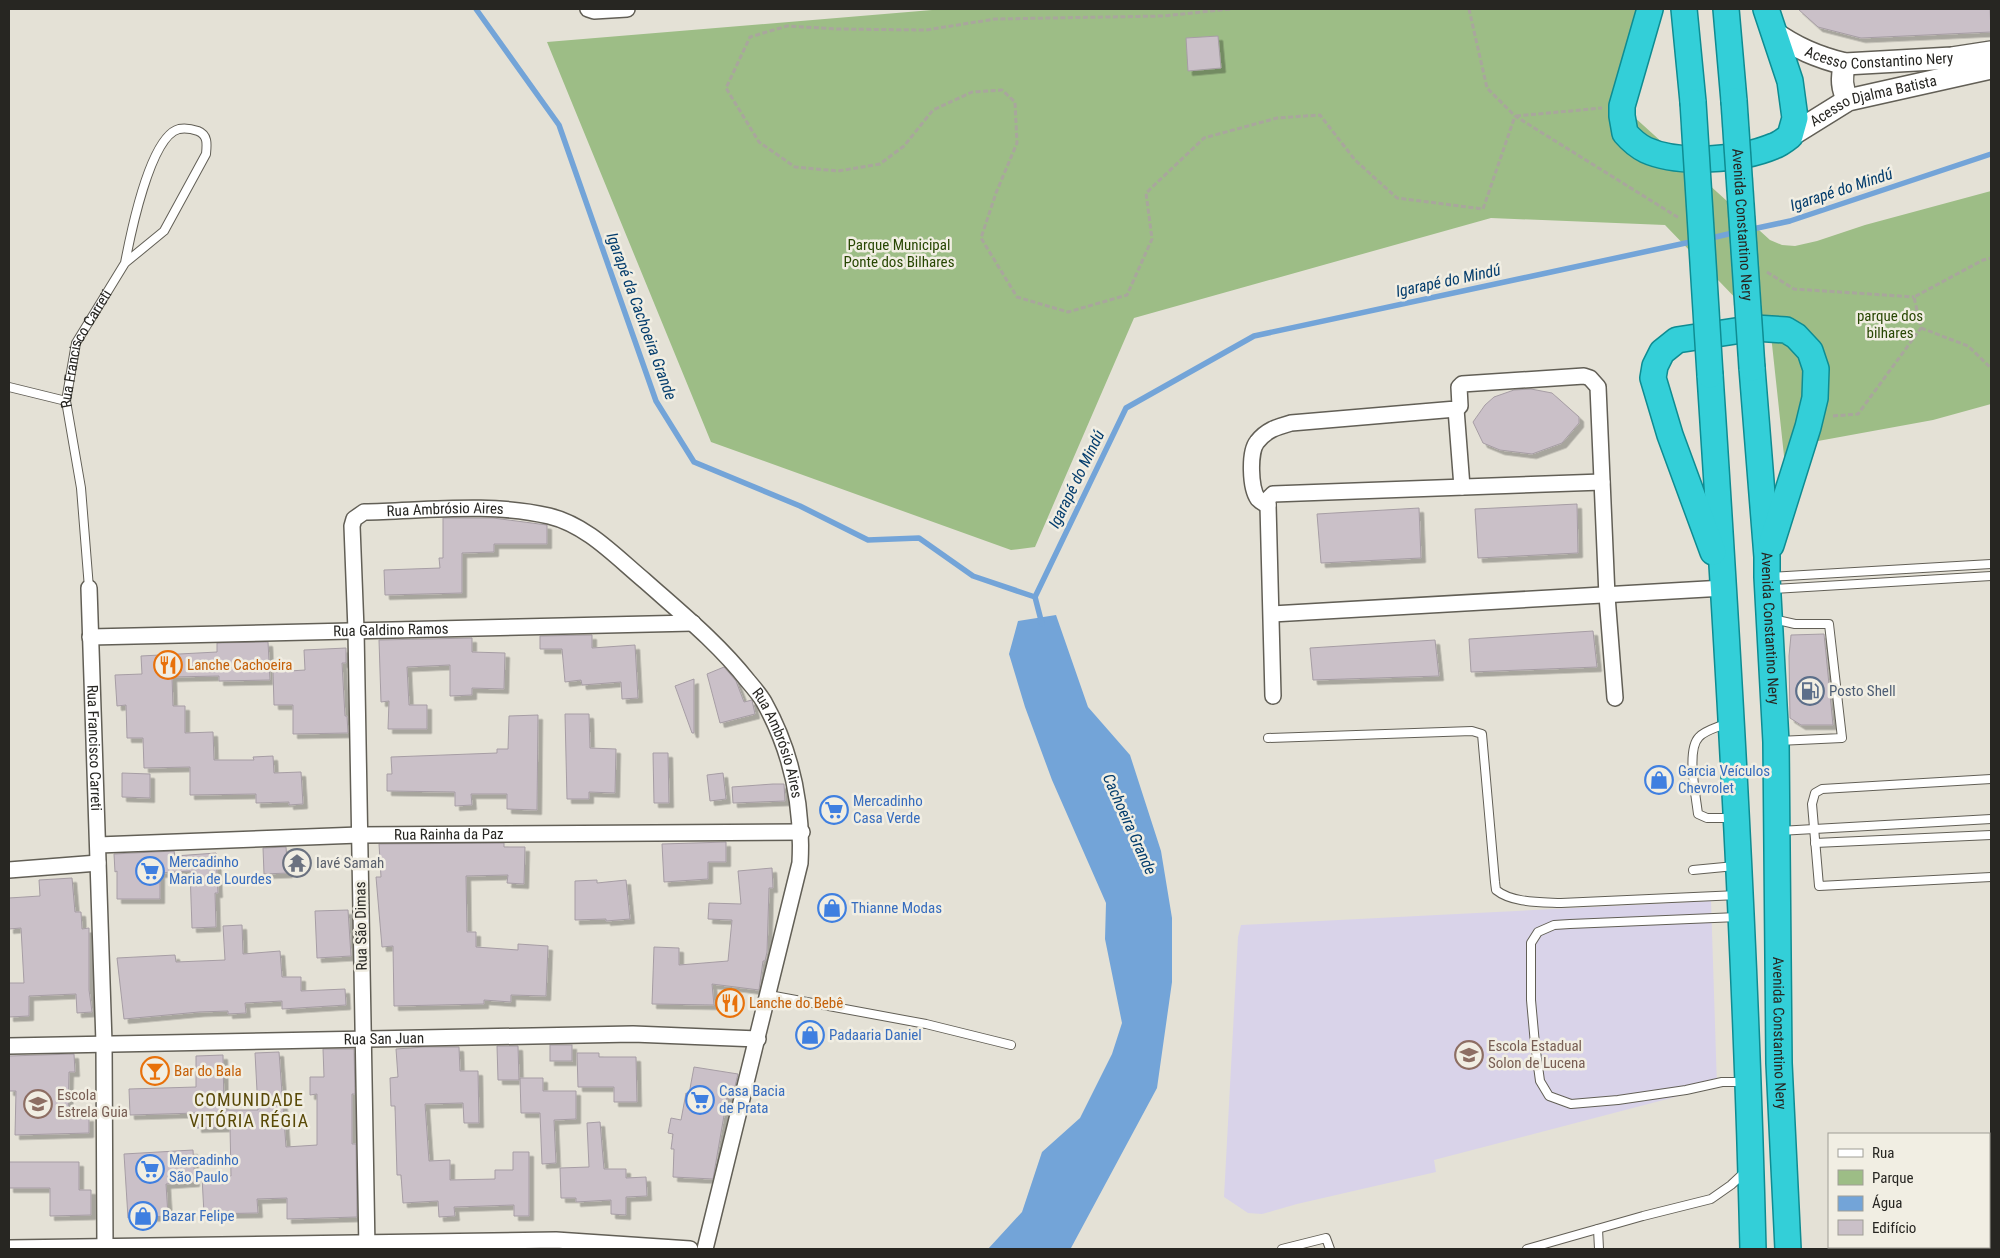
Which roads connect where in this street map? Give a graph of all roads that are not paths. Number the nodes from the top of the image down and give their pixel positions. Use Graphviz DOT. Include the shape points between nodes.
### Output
graph roads {
  1 [pos="589,9"];
  2 [pos="627,9"];
  3 [pos="1650,9"];
  4 [pos="1684,9"];
  5 [pos="1726,9"];
  6 [pos="1769,20"];
  7 [pos="1991,52"];
  8 [pos="1845,64"];
  9 [pos="1991,68"];
  10 [pos="1848,100"];
  11 [pos="1790,136"];
  12 [pos="126,263"];
  13 [pos="9,387"];
  14 [pos="66,401"];
  15 [pos="1456,409"];
  16 [pos="1602,482"];
  17 [pos="1462,487"];
  18 [pos="1268,505"];
  19 [pos="359,515"];
  20 [pos="1991,564"];
  21 [pos="1767,575"];
  22 [pos="1991,576"];
  23 [pos="1724,584"];
  24 [pos="89,588"];
  25 [pos="1606,596"];
  26 [pos="1272,614"];
  27 [pos="1770,618"];
  28 [pos="693,623"];
  29 [pos="356,630"];
  30 [pos="90,637"];
  31 [pos="1273,696"];
  32 [pos="1615,698"];
  33 [pos="1731,721"];
  34 [pos="1268,738"];
  35 [pos="1776,742"];
  36 [pos="1991,779"];
  37 [pos="1737,818"];
  38 [pos="1991,819"];
  39 [pos="1814,828"];
  40 [pos="802,832"];
  41 [pos="1777,832"];
  42 [pos="359,835"];
  43 [pos="1991,835"];
  44 [pos="1815,843"];
  45 [pos="98,845"];
  46 [pos="98,863"];
  47 [pos="1739,865"];
  48 [pos="9,870"];
  49 [pos="1693,870"];
  50 [pos="1991,877"];
  51 [pos="1741,906"];
  52 [pos="769,994"];
  53 [pos="363,1039"];
  54 [pos="758,1039"];
  55 [pos="104,1043"];
  56 [pos="1011,1045"];
  57 [pos="9,1046"];
  58 [pos="1748,1082"];
  59 [pos="1751,1167"];
  60 [pos="1598,1229"];
  61 [pos="367,1246"];
  62 [pos="105,1247"];
  63 [pos="9,1248"];
  64 [pos="690,1249"];
  65 [pos="705,1249"];
  66 [pos="1282,1249"];
  67 [pos="1330,1249"];
  68 [pos="1527,1249"];
  69 [pos="1599,1249"];
  70 [pos="1753,1249"];
  71 [pos="1788,1249"];
  1 -- 2 [label="street"];
  3 -- 11 [label="highway" via="1622,106 1625,134 1646,150 1690,158 1742,156 1776,146"];
  4 -- 23 [label="highway, bridge" via="1693,102"];
  5 -- 21 [label="highway, Avenida Constantino Nery, bridge"];
  6 -- 8 [label="main road, Acesso Constantino Nery" via="1793,46"];
  6 -- 11 [label="highway" via="1794,102 1795,118"];
  7 -- 8 [label="main road, Acesso Constantino Nery" via="1952,58"];
  8 -- 10 [label="main road" via="1842,82"];
  9 -- 10 [label="main road, Acesso Djalma Batista"];
  10 -- 11 [label="main road, Acesso Djalma Batista"];
  12 -- 12 [label="lane, Rua Francisco Carreti" via="164,231 206,154 208,142 202,133 178,129 167,137 151,165 132,223"];
  12 -- 14 [label="lane, Rua Francisco Carreti" via="76,343"];
  13 -- 14 [label="lane"];
  14 -- 24 [label="lane, Rua Francisco Carreti" via="80,488"];
  15 -- 16 [label="street" via="1460,406 1459,387 1462,384 1590,378 1598,387"];
  15 -- 17 [label="street"];
  15 -- 18 [label="street" via="1277,427 1255,444 1251,459 1254,490 1257,498"];
  16 -- 17 [label="street"];
  16 -- 25 [label="street"];
  17 -- 18 [label="street" via="1281,493 1273,494"];
  18 -- 26 [label="street"];
  19 -- 28 [label="street, Rua Ambrósio Aires" via="364,512 506,508 551,516 581,529"];
  19 -- 29 [label="street, Rua São Dimas" via="352,526"];
  20 -- 21 [label="lane"];
  21 -- 22 [label="lane"];
  21 -- 23 [label="highway" via="1815,398 1816,369 1810,352 1804,343 1786,330 1755,328 1677,340 1662,352 1653,378 1670,435"];
  21 -- 27 [label="highway, Avenida Constantino Nery"];
  23 -- 25 [label="street"];
  23 -- 33 [label="highway"];
  24 -- 30 [label="street, Rua Francisco Carreti"];
  25 -- 26 [label="street"];
  25 -- 32 [label="street"];
  26 -- 31 [label="street"];
  27 -- 35 [label="highway, Avenida Constantino Nery"];
  27 -- 35 [label="lane" via="1795,624 1829,624 1842,738"];
  28 -- 29 [label="street, Rua Galdino Ramos"];
  28 -- 40 [label="street, Rua Ambrósio Aires" via="730,658 764,701 786,751 797,790"];
  29 -- 30 [label="street, Rua Galdino Ramos"];
  29 -- 42 [label="street, Rua São Dimas"];
  30 -- 45 [label="street, Rua Francisco Carreti"];
  33 -- 37 [label="highway"];
  33 -- 37 [label="lane" via="1700,736 1693,745 1692,765 1698,814 1707,818"];
  34 -- 51 [label="lane" via="1472,730 1482,734 1496,890 1503,895 1534,901"];
  35 -- 41 [label="highway, Avenida Constantino Nery"];
  36 -- 39 [label="lane" via="1822,789 1815,793 1812,804"];
  37 -- 47 [label="highway"];
  38 -- 39 [label="lane"];
  39 -- 41 [label="lane"];
  39 -- 44 [label="lane"];
  40 -- 42 [label="street, Rua Rainha da Paz"];
  40 -- 52 [label="street, Rua Ambrósio Aires" via="800,862"];
  41 -- 71 [label="highway, Avenida Constantino Nery" via="1779,1063"];
  42 -- 45 [label="street, Rua Rainha da Paz"];
  42 -- 53 [label="street, Rua São Dimas"];
  43 -- 44 [label="lane"];
  44 -- 50 [label="lane" via="1819,886"];
  45 -- 46 [label="street, Rua Francisco Carreti"];
  46 -- 48 [label="street"];
  46 -- 55 [label="street, Rua Francisco Carreti"];
  47 -- 49 [label="lane"];
  47 -- 51 [label="highway"];
  51 -- 58 [label="highway"];
  51 -- 58 [label="lane" via="1554,926 1538,932 1531,943 1531,1000 1540,1081 1549,1096 1571,1104 1686,1090 1722,1082"];
  52 -- 54 [label="street, Rua Ambrósio Aires"];
  52 -- 56 [label="lane" via="926,1024"];
  53 -- 54 [label="street, Rua San Juan" via="633,1034"];
  53 -- 55 [label="street, Rua San Juan"];
  53 -- 61 [label="street, Rua São Dimas"];
  54 -- 65 [label="street, Rua Ambrósio Aires"];
  55 -- 57 [label="street, Rua San Juan"];
  55 -- 62 [label="street, Rua Francisco Carreti"];
  58 -- 59 [label="highway"];
  59 -- 60 [label="lane" via="1711,1199"];
  59 -- 70 [label="highway"];
  60 -- 68 [label="lane"];
  60 -- 69 [label="lane"];
  61 -- 62 [label="street"];
  61 -- 64 [label="street" via="556,1240"];
  62 -- 63 [label="street"];
  66 -- 67 [label="lane" via="1326,1238"];
}
